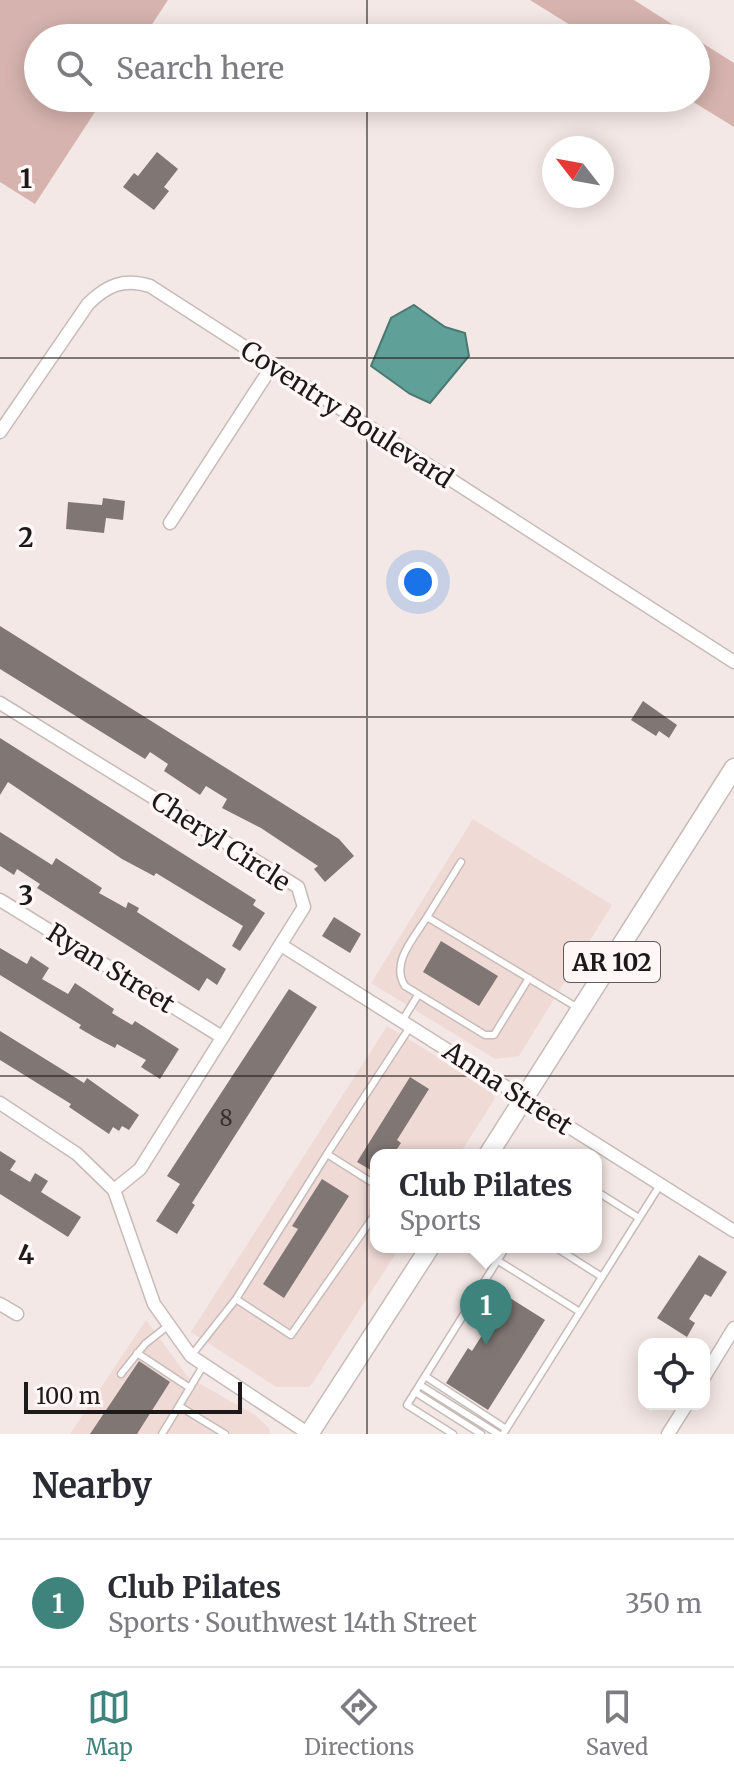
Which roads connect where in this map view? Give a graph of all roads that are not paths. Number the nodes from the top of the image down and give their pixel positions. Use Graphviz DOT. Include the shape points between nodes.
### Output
graph roads {
  1 [pos="272,366"];
  2 [pos="0,432"];
  3 [pos="170,523"];
  4 [pos="734,662"];
  5 [pos="0,703"];
  6 [pos="734,768"];
  7 [pos="461,862"];
  8 [pos="0,900"];
  9 [pos="427,917"];
  10 [pos="281,945"];
  11 [pos="529,978"];
  12 [pos="418,995"];
  13 [pos="581,1010"];
  14 [pos="406,1023"];
  15 [pos="222,1037"];
  16 [pos="524,1099"];
  17 [pos="0,1103"];
  18 [pos="492,1149"];
  19 [pos="327,1154"];
  20 [pos="370,1181"];
  21 [pos="660,1185"];
  22 [pos="114,1190"];
  23 [pos="602,1195"];
  24 [pos="639,1218"];
  25 [pos="370,1222"];
  26 [pos="734,1231"];
  27 [pos="426,1253"];
  28 [pos="486,1253"];
  29 [pos="502,1253"];
  30 [pos="564,1253"];
  31 [pos="497,1260"];
  32 [pos="602,1277"];
  33 [pos="236,1299"];
  34 [pos="0,1304"];
  35 [pos="580,1312"];
  36 [pos="17,1314"];
  37 [pos="169,1325"];
  38 [pos="734,1328"];
  39 [pos="137,1353"];
  40 [pos="191,1356"];
  41 [pos="203,1366"];
  42 [pos="710,1367"];
  43 [pos="121,1374"];
  44 [pos="425,1376"];
  45 [pos="420,1385"];
  46 [pos="190,1388"];
  47 [pos="415,1392"];
  48 [pos="179,1406"];
  49 [pos="683,1410"];
  50 [pos="502,1432"];
  51 [pos="162,1434"];
  52 [pos="225,1434"];
  53 [pos="309,1434"];
  54 [pos="453,1434"];
  55 [pos="481,1434"];
  56 [pos="668,1434"];
  1 -- 2 [label="street, Coventry Boulevard" via="150,286 120,283 88,304"];
  1 -- 3 [label="street"];
  1 -- 4 [label="street, Coventry Boulevard"];
  5 -- 10 [label="street, Cheryl Circle" via="298,887 304,907"];
  6 -- 13 [label="main road, AR 102"];
  7 -- 9 [label="lane"];
  8 -- 15 [label="street, Ryan Street"];
  9 -- 11 [label="lane"];
  9 -- 12 [label="lane" via="398,966 405,986"];
  10 -- 14 [label="street, Anna Street"];
  10 -- 15 [label="street, Cheryl Circle"];
  11 -- 12 [label="lane" via="494,1035 485,1035"];
  11 -- 13 [label="lane"];
  12 -- 14 [label="lane"];
  13 -- 16 [label="main road, AR 102"];
  14 -- 16 [label="street, Anna Street"];
  14 -- 19 [label="lane"];
  15 -- 22 [label="street, Cheryl Circle" via="140,1169"];
  16 -- 18 [label="main road, AR 102"];
  16 -- 21 [label="street, Anna Street"];
  17 -- 22 [label="street" via="77,1154"];
  19 -- 20 [label="lane"];
  19 -- 33 [label="lane"];
  21 -- 24 [label="lane"];
  21 -- 26 [label="street, Anna Street"];
  22 -- 37 [label="street" via="148,1292"];
  23 -- 24 [label="lane"];
  24 -- 32 [label="lane"];
  25 -- 33 [label="lane" via="291,1335"];
  27 -- 53 [label="main road"];
  28 -- 31 [label="lane"];
  29 -- 31 [label="lane"];
  30 -- 32 [label="lane"];
  31 -- 35 [label="lane"];
  31 -- 44 [label="lane"];
  32 -- 35 [label="lane"];
  33 -- 40 [label="lane"];
  34 -- 36 [label="street"];
  35 -- 50 [label="lane"];
  37 -- 39 [label="lane"];
  37 -- 40 [label="street"];
  38 -- 42 [label="street"];
  39 -- 43 [label="lane"];
  39 -- 46 [label="lane"];
  40 -- 41 [label="street"];
  41 -- 46 [label="lane"];
  41 -- 53 [label="street"];
  44 -- 45 [label="lane"];
  44 -- 50 [label="lane"];
  45 -- 47 [label="lane"];
  45 -- 50 [label="lane"];
  46 -- 48 [label="lane"];
  47 -- 54 [label="lane" via="407,1405"];
  47 -- 55 [label="lane"];
  48 -- 51 [label="lane"];
  48 -- 52 [label="lane"];
  49 -- 56 [label="street"];
}
